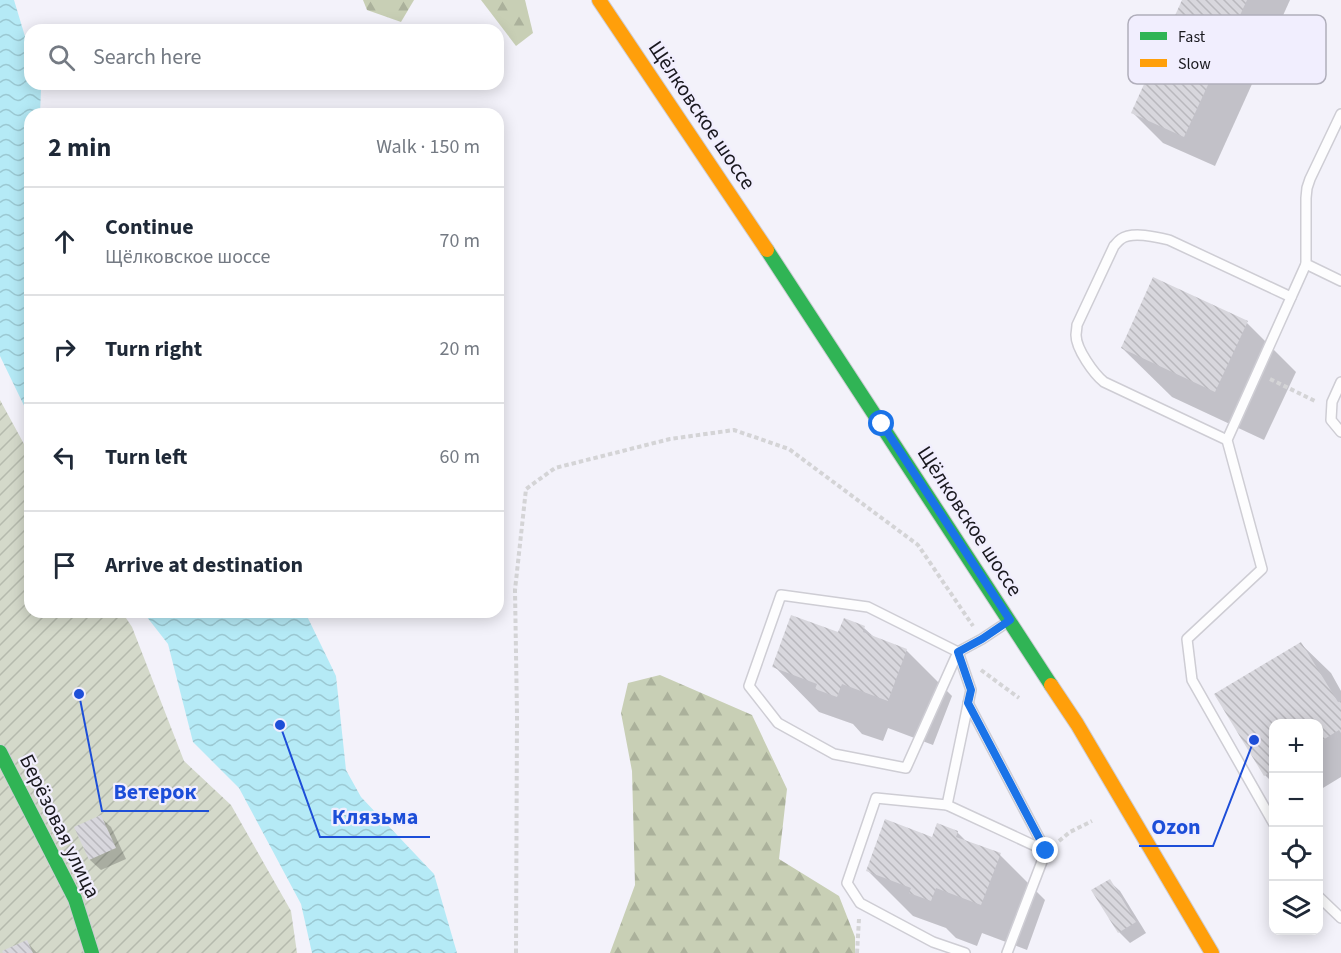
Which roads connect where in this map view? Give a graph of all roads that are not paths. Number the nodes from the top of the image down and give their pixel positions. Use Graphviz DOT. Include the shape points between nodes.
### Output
graph roads {
  1 [pos="599,0"];
  2 [pos="1341,114"];
  3 [pos="1306,264"];
  4 [pos="1341,282"];
  5 [pos="1291,297"];
  6 [pos="1341,382"];
  7 [pos="1341,432"];
  8 [pos="1227,440"];
  9 [pos="1010,620"];
  10 [pos="958,652"];
  11 [pos="968,703"];
  12 [pos="0,752"];
  13 [pos="947,806"];
  14 [pos="1269,815"];
  15 [pos="1046,851"];
  16 [pos="1323,901"];
  17 [pos="1341,918"];
  18 [pos="92,953"];
  19 [pos="965,953"];
  20 [pos="1007,953"];
  21 [pos="1212,953"];
  1 -- 9 [label="main road, Щёлковское шоссе"];
  2 -- 3 [label="lane" via="1307,188"];
  3 -- 4 [label="lane"];
  3 -- 5 [label="lane"];
  5 -- 8 [label="lane"];
  5 -- 8 [label="lane" via="1169,240 1129,236 1114,246 1077,325 1078,344 1104,382"];
  6 -- 7 [label="lane" via="1332,402 1331,420"];
  8 -- 14 [label="lane" via="1262,569 1187,639 1192,680"];
  9 -- 10 [label="lane"];
  9 -- 21 [label="main road, Щёлковское шоссе" via="1077,724"];
  10 -- 10 [label="lane" via="906,768 834,754 778,723 749,686 781,595 868,607"];
  10 -- 11 [label="lane" via="971,690"];
  11 -- 13 [label="lane"];
  11 -- 15 [label="lane"];
  12 -- 18 [label="main road, Берёзовая улица" via="75,899"];
  13 -- 15 [label="lane"];
  13 -- 19 [label="lane" via="876,798 847,883 860,903 933,942"];
  15 -- 20 [label="lane"];
  16 -- 17 [label="lane"];
}
